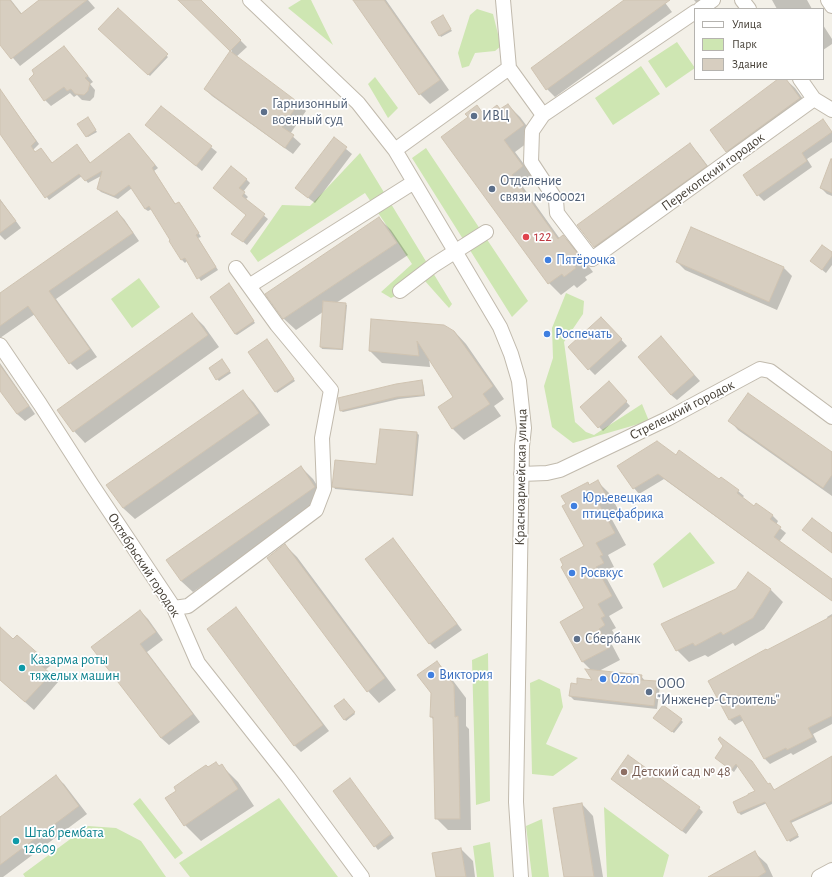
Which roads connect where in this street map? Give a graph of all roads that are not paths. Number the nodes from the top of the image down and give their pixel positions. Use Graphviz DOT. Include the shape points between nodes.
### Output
graph roads {
  1 [pos="250,0"];
  2 [pos="503,0"];
  3 [pos="713,0"];
  4 [pos="742,0"];
  5 [pos="828,0"];
  6 [pos="832,6"];
  7 [pos="701,8"];
  8 [pos="748,8"];
  9 [pos="694,13"];
  10 [pos="509,68"];
  11 [pos="801,80"];
  12 [pos="814,99"];
  13 [pos="832,110"];
  14 [pos="543,115"];
  15 [pos="395,150"];
  16 [pos="414,182"];
  17 [pos="486,232"];
  18 [pos="455,251"];
  19 [pos="236,268"];
  20 [pos="250,286"];
  21 [pos="400,291"];
  22 [pos="0,345"];
  23 [pos="832,417"];
  24 [pos="521,474"];
  25 [pos="174,608"];
  26 [pos="832,870"];
  27 [pos="362,877"];
  28 [pos="521,877"];
  29 [pos="819,877"];
  1 -- 15 [label="street, Красноармейская улица" via="358,103"];
  2 -- 10 [label="street"];
  3 -- 7 [label="street"];
  4 -- 8 [label="street"];
  5 -- 6 [label="street"];
  9 -- 14 [label="street"];
  10 -- 14 [label="street"];
  10 -- 15 [label="street"];
  11 -- 12 [label="street"];
  12 -- 13 [label="street"];
  12 -- 14 [label="street, Перекопский городок" via="592,259 557,213 556,200 531,162 532,131"];
  15 -- 16 [label="street, Красноармейская улица"];
  16 -- 18 [label="street, Красноармейская улица"];
  16 -- 20 [label="street"];
  17 -- 18 [label="street"];
  18 -- 21 [label="street"];
  18 -- 24 [label="street, Красноармейская улица" via="500,327 519,381 524,428"];
  19 -- 20 [label="street"];
  20 -- 25 [label="street" via="282,330 332,390 322,438 324,489 316,510 188,606"];
  22 -- 25 [label="street, Октябрьский городок"];
  23 -- 24 [label="street, Стрелецкий городок" via="770,371 760,369 667,419 560,470"];
  24 -- 28 [label="street, Красноармейская улица" via="516,802"];
  25 -- 27 [label="street, Октябрьский городок" via="198,662"];
  26 -- 29 [label="street"];
}
